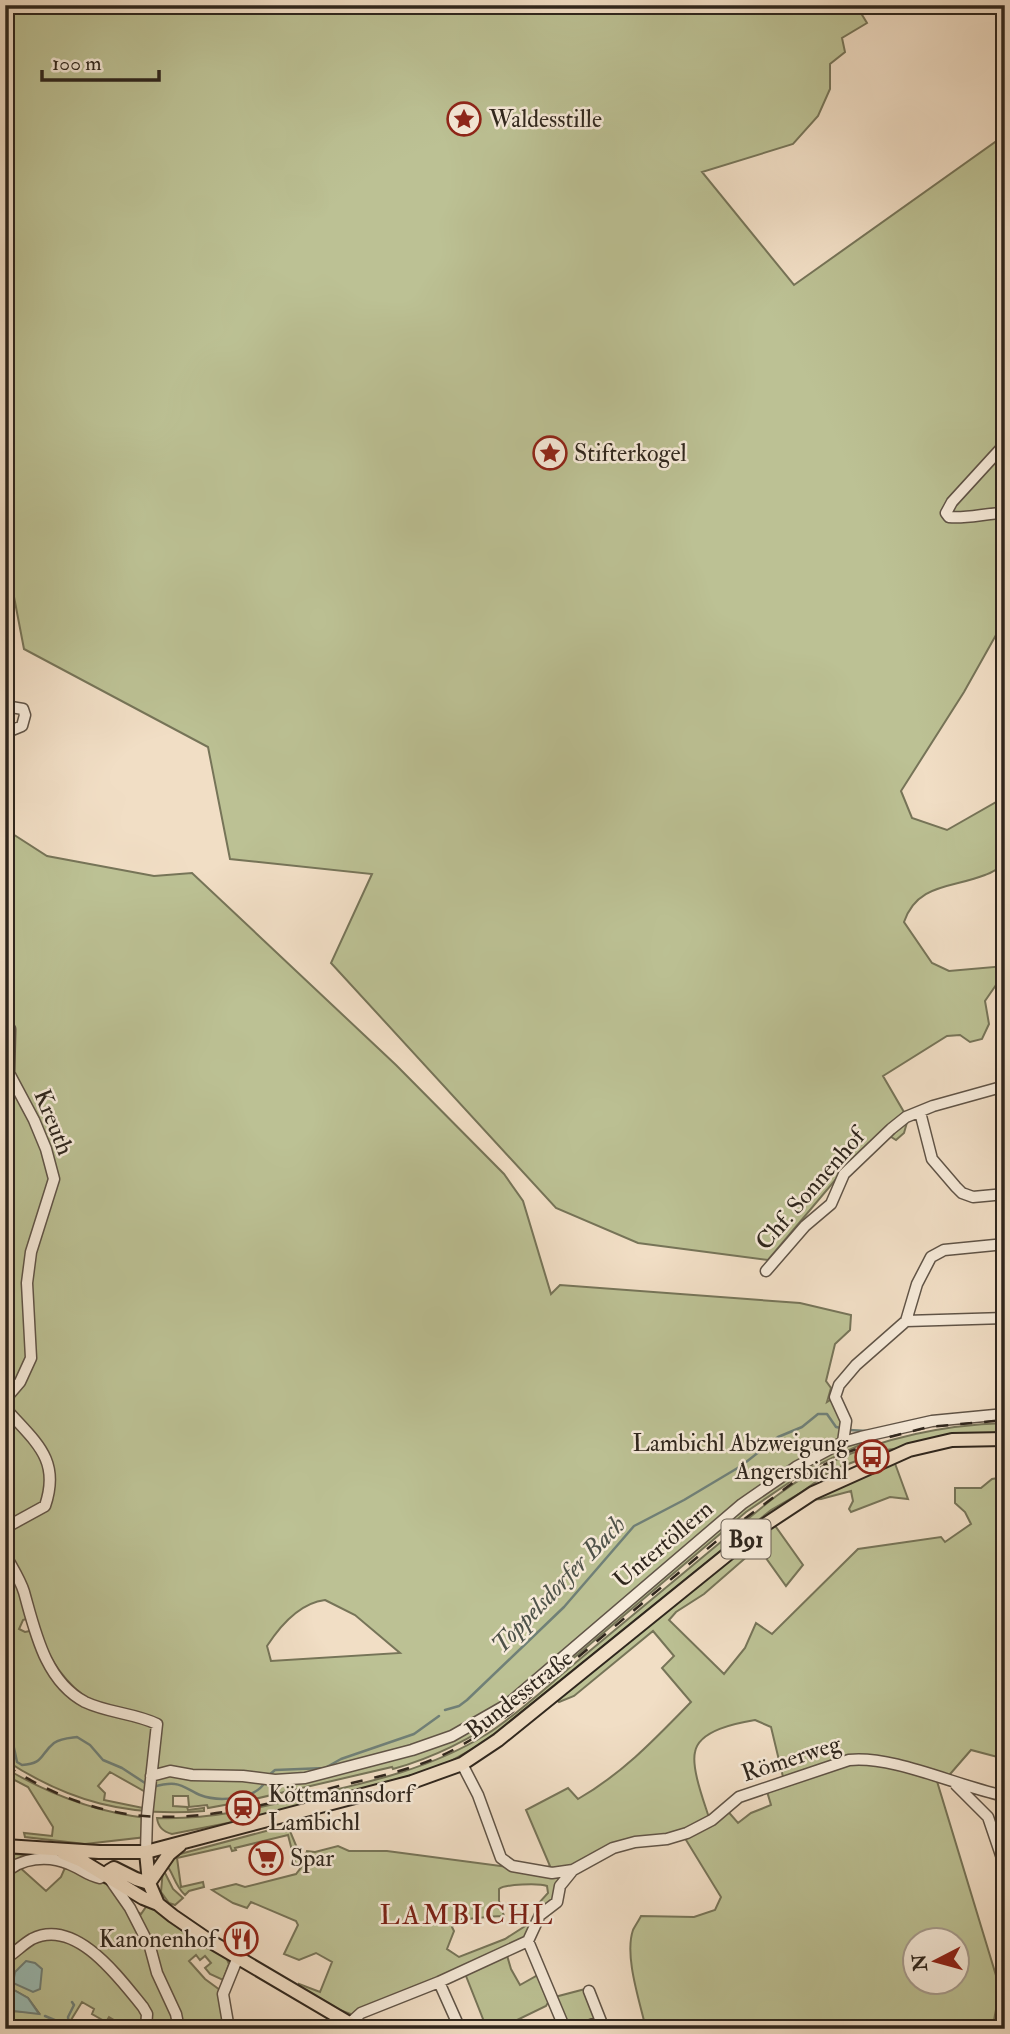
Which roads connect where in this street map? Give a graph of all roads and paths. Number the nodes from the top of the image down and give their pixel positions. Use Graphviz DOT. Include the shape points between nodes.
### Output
graph roads {
  1 [pos="1005,444"];
  2 [pos="1005,513"];
  3 [pos="5,706"];
  4 [pos="5,733"];
  5 [pos="5,1021"];
  6 [pos="1005,1086"];
  7 [pos="920,1112"];
  8 [pos="1005,1194"];
  9 [pos="1005,1244"];
  10 [pos="766,1271"];
  11 [pos="1005,1318"];
  12 [pos="906,1321"];
  13 [pos="1005,1414"];
  14 [pos="1005,1438"];
  15 [pos="843,1442"];
  16 [pos="5,1528"];
  17 [pos="5,1554"];
  18 [pos="461,1764"];
  19 [pos="151,1776"];
  20 [pos="954,1783"];
  21 [pos="1005,1796"];
  22 [pos="195,1839"];
  23 [pos="5,1846"];
  24 [pos="49,1849"];
  25 [pos="146,1852"];
  26 [pos="1005,1867"];
  27 [pos="573,1870"];
  28 [pos="552,1873"];
  29 [pos="5,1874"];
  30 [pos="106,1876"];
  31 [pos="149,1883"];
  32 [pos="560,1886"];
  33 [pos="158,1904"];
  34 [pos="528,1941"];
  35 [pos="238,1957"];
  36 [pos="5,1959"];
  37 [pos="439,1982"];
  38 [pos="589,1991"];
  39 [pos="602,2025"];
  40 [pos="355,2026"];
  41 [pos="229,2028"];
  42 [pos="146,2029"];
  43 [pos="179,2029"];
  44 [pos="240,2029"];
  45 [pos="460,2029"];
  46 [pos="565,2029"];
  47 [pos="580,2029"];
  1 -- 2 [label="street" via="946,513 958,518"];
  3 -- 4 [label="street" via="23,709 26,715 22,726"];
  5 -- 16 [label="street, Kreuth" via="10,1029 9,1073 38,1129 54,1179 31,1252 27,1283 32,1358 8,1396 7,1409 47,1458 49,1495 45,1506"];
  6 -- 7 [label="street, Chf. Sonnenhof"];
  7 -- 8 [label="street" via="932,1159 962,1193 973,1197"];
  7 -- 10 [label="street, Chf. Sonnenhof" via="891,1129 844,1174 831,1204 804,1226"];
  9 -- 12 [label="street" via="944,1250 931,1257"];
  11 -- 12 [label="street"];
  12 -- 15 [label="street" via="839,1385 835,1397 846,1421"];
  13 -- 15 [label="street, Untertöllern" via="932,1421"];
  14 -- 18 [label="main road, Bundesstraße / B91" via="925,1445 799,1501 498,1740"];
  15 -- 19 [label="street, Untertöllern" via="796,1467 743,1504 508,1704 452,1736 318,1776 267,1779 170,1771"];
  17 -- 19 [label="street" via="23,1590 41,1647 70,1692 99,1708 157,1724"];
  18 -- 22 [label="main road, Bundesstraße / B91" via="352,1800"];
  18 -- 28 [label="street, Römerweg" via="478,1795 501,1858 512,1866"];
  19 -- 25 [label="street"];
  20 -- 21 [label="street, Römerweg"];
  20 -- 26 [label="street" via="988,1816"];
  20 -- 27 [label="street, Römerweg" via="888,1762 849,1760 739,1797 712,1820 687,1833 613,1848"];
  22 -- 25 [label="main road, Bundesstraße / B91"];
  22 -- 31 [label="main road" via="169,1854"];
  23 -- 24 [label="main road, Bundesstraße / B91"];
  24 -- 25 [label="main road, Bundesstraße / B91"];
  24 -- 30 [label="main road" via="73,1856"];
  25 -- 31 [label="main road"];
  27 -- 28 [label="street, Römerweg"];
  27 -- 32 [label="street"];
  28 -- 32 [label="street"];
  29 -- 30 [label="street" via="20,1863 44,1859 66,1863 93,1877"];
  30 -- 31 [label="main road" via="114,1868"];
  30 -- 33 [label="main road"];
  30 -- 43 [label="street" via="130,1908 150,1947"];
  31 -- 33 [label="main road"];
  32 -- 34 [label="street" via="557,1902 540,1915"];
  33 -- 35 [label="main road"];
  34 -- 37 [label="street"];
  34 -- 46 [label="street"];
  35 -- 40 [label="main road"];
  35 -- 41 [label="street" via="223,1994"];
  36 -- 42 [label="street" via="32,1939 44,1936 85,1946 143,2007"];
  37 -- 40 [label="street" via="361,2012"];
  37 -- 45 [label="street"];
  38 -- 39 [label="street"];
  39 -- 47 [label="street"];
  41 -- 44 [label="street"];
}
